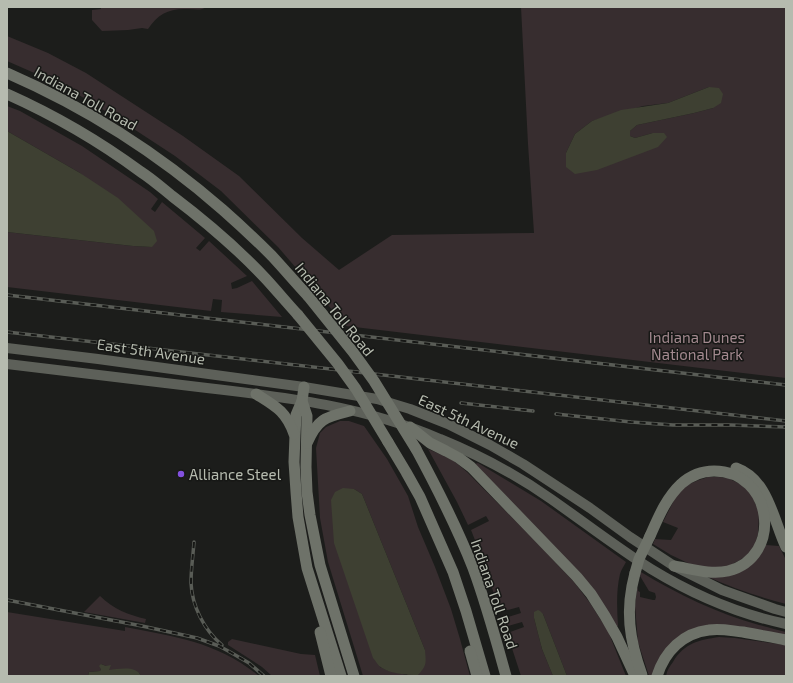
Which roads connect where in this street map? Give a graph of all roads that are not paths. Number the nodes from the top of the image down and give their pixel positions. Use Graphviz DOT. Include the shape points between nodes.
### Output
graph roads {
  1 [pos="7,73"];
  2 [pos="7,94"];
  3 [pos="7,348"];
  4 [pos="7,364"];
  5 [pos="304,387"];
  6 [pos="256,394"];
  7 [pos="302,401"];
  8 [pos="350,411"];
  9 [pos="410,427"];
  10 [pos="295,435"];
  11 [pos="306,445"];
  12 [pos="647,534"];
  13 [pos="302,540"];
  14 [pos="786,547"];
  15 [pos="674,566"];
  16 [pos="316,596"];
  17 [pos="466,610"];
  18 [pos="786,612"];
  19 [pos="786,624"];
  20 [pos="342,638"];
  21 [pos="786,640"];
  22 [pos="637,674"];
  23 [pos="331,676"];
  24 [pos="341,676"];
  25 [pos="354,676"];
  26 [pos="477,676"];
  27 [pos="485,676"];
  28 [pos="507,676"];
  29 [pos="657,676"];
  1 -- 28 [label="highway, Indiana Toll Road, bridge" via="75,106 126,137 184,178 241,226 308,296 374,381 416,449 456,528 472,567"];
  2 -- 17 [label="highway, bridge" via="65,123 146,176 220,235 266,279 356,389 420,497 453,572"];
  3 -- 5 [label="main road, East 5th Avenue"];
  4 -- 6 [label="main road, East 5th Avenue"];
  5 -- 7 [label="highway"];
  5 -- 15 [label="main road, East 5th Avenue" via="377,399 448,424 523,464"];
  6 -- 7 [label="main road, East 5th Avenue"];
  6 -- 10 [label="highway" via="285,415"];
  7 -- 8 [label="main road, East 5th Avenue"];
  7 -- 10 [label="highway" via="296,415"];
  7 -- 11 [label="highway" via="307,416"];
  8 -- 9 [label="main road, East 5th Avenue"];
  8 -- 11 [label="highway" via="327,417 320,422"];
  9 -- 19 [label="main road, East 5th Avenue" via="481,457 514,476 670,580 750,615"];
  9 -- 22 [label="highway" via="430,444 453,454 471,467 572,571 605,616"];
  10 -- 13 [label="highway" via="294,462"];
  11 -- 20 [label="highway" via="310,515 320,566"];
  12 -- 14 [label="highway" via="661,498 676,479 695,467 718,464 740,470 758,483 769,502"];
  12 -- 15 [label="highway" via="681,484 698,474 707,471 727,472 737,476 752,488 762,504 765,527 758,550 749,560 729,571 716,573"];
  12 -- 22 [label="highway, bridge" via="640,559 632,571 630,593 629,624"];
  13 -- 16 [label="highway"];
  13 -- 20 [label="highway" via="308,540 334,627"];
  15 -- 18 [label="main road, East 5th Avenue" via="722,590"];
  16 -- 23 [label="highway" via="317,619"];
  16 -- 24 [label="highway"];
  17 -- 26 [label="highway" via="469,646"];
  17 -- 27 [label="highway"];
  20 -- 25 [label="highway"];
  21 -- 29 [label="highway" via="726,630 710,629 698,632 672,648"];
}
